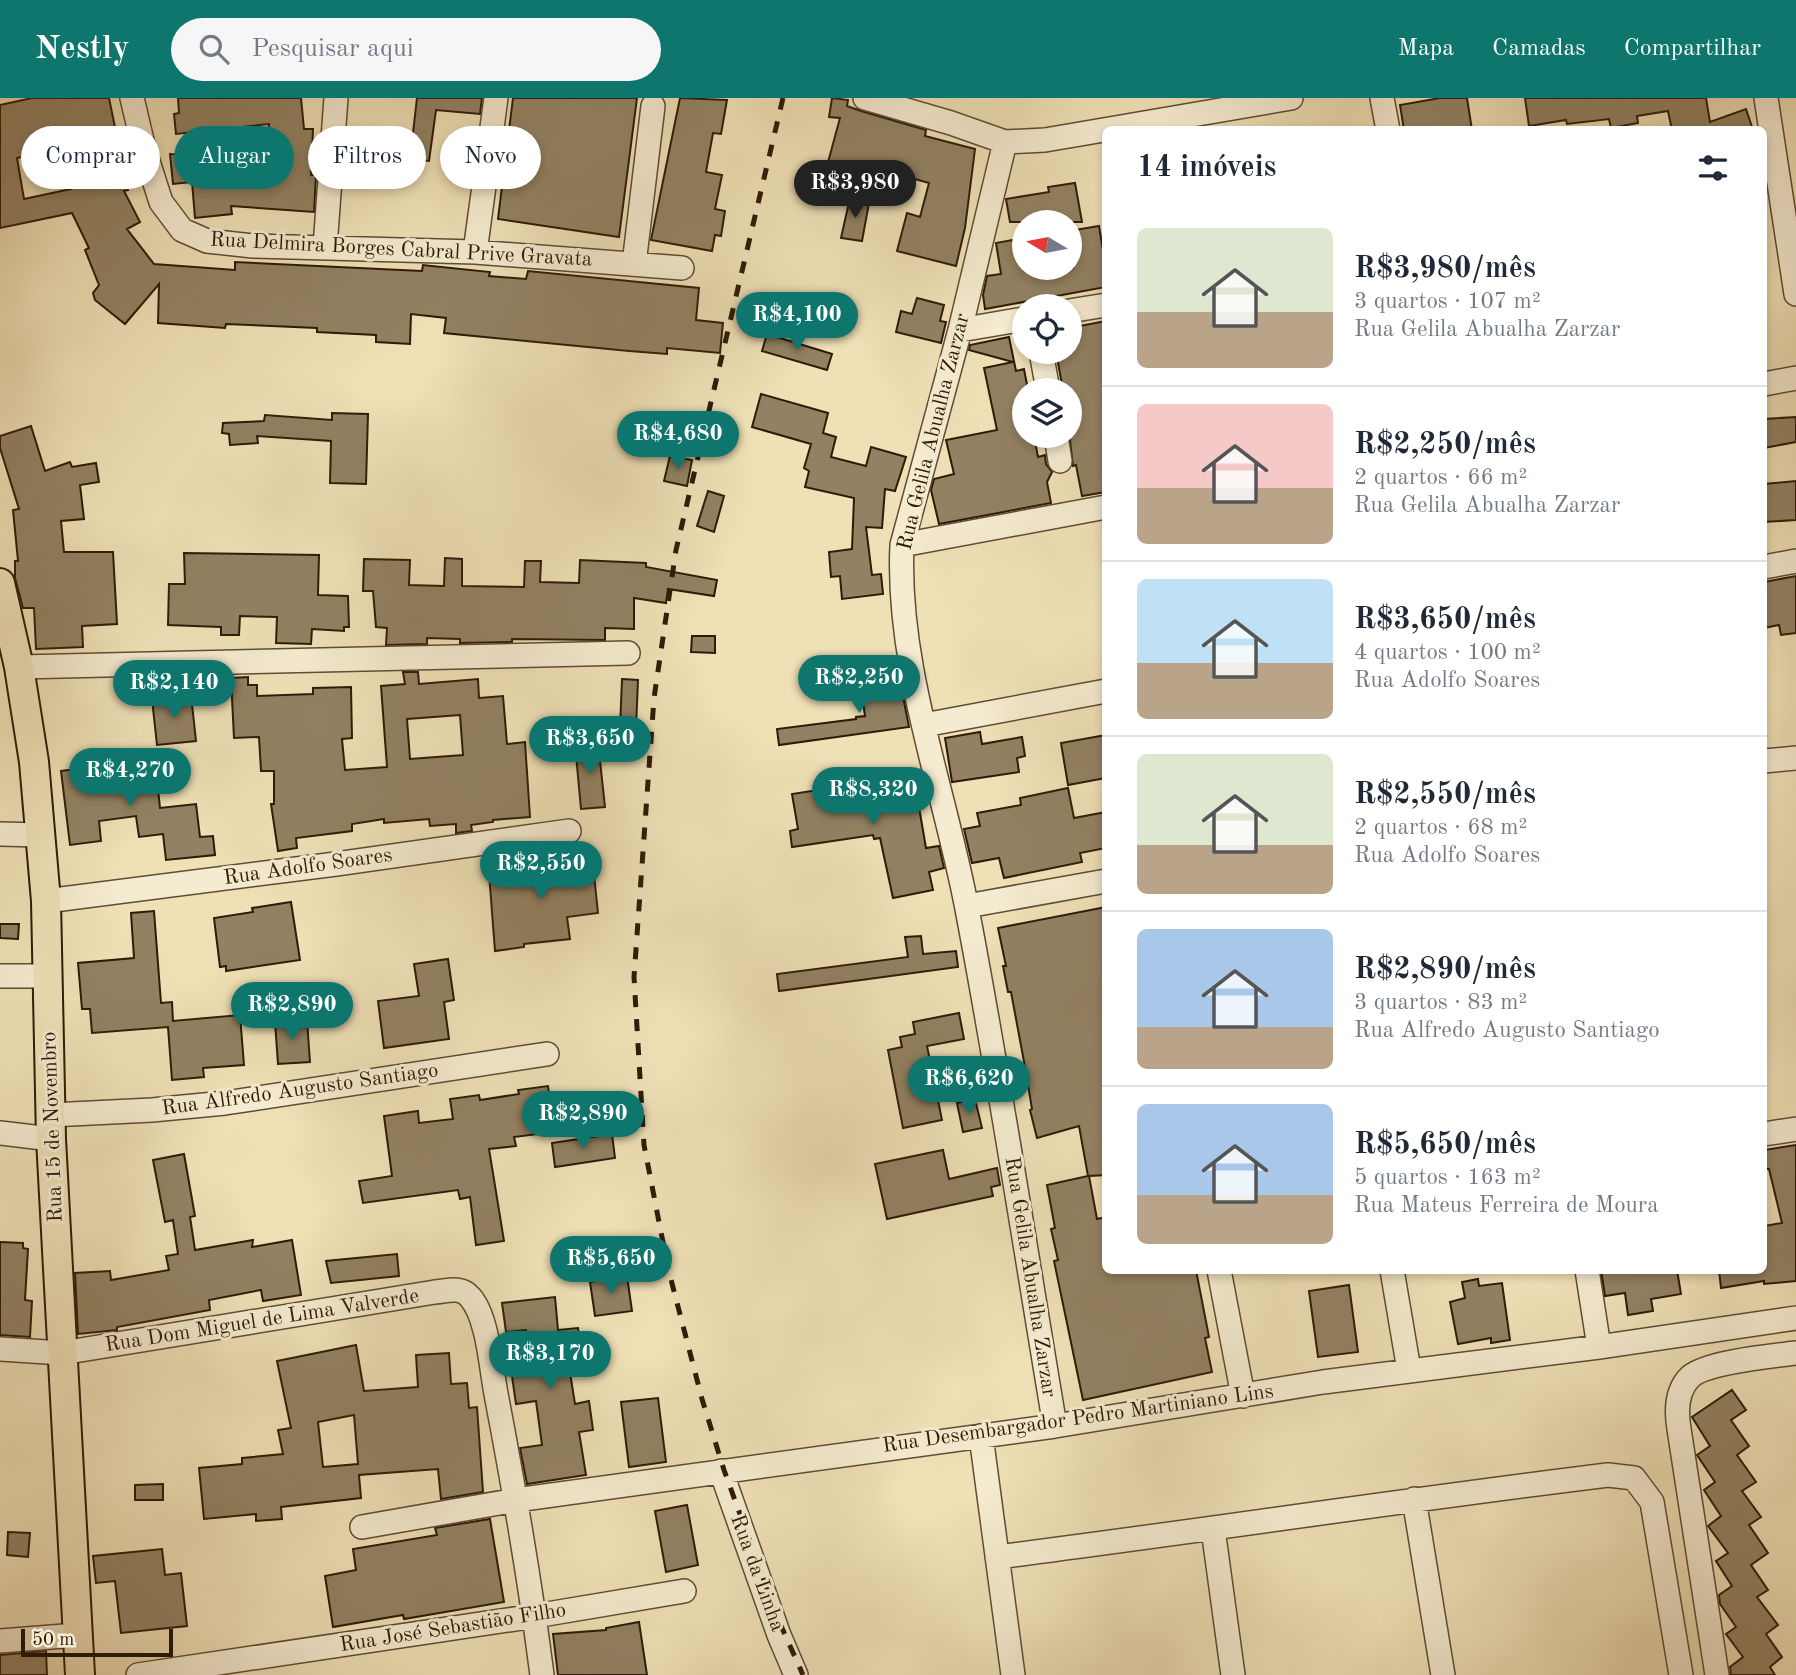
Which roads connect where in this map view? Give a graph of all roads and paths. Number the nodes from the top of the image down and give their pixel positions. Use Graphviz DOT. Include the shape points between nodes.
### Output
graph roads {
  1 [pos="132,98"];
  2 [pos="336,98"];
  3 [pos="496,98"];
  4 [pos="865,98"];
  5 [pos="1291,98"];
  6 [pos="1382,98"];
  7 [pos="1766,98"];
  8 [pos="653,106"];
  9 [pos="1123,126"];
  10 [pos="1387,126"];
  11 [pos="1102,130"];
  12 [pos="1005,142"];
  13 [pos="1780,193"];
  14 [pos="325,247"];
  15 [pos="475,252"];
  16 [pos="634,264"];
  17 [pos="682,268"];
  18 [pos="1796,294"];
  19 [pos="1102,306"];
  20 [pos="1082,309"];
  21 [pos="1012,321"];
  22 [pos="960,330"];
  23 [pos="1796,378"];
  24 [pos="1767,383"];
  25 [pos="1058,448"];
  26 [pos="1060,461"];
  27 [pos="1102,508"];
  28 [pos="902,545"];
  29 [pos="1796,561"];
  30 [pos="1767,566"];
  31 [pos="0,583"];
  32 [pos="628,653"];
  33 [pos="19,667"];
  34 [pos="1102,692"];
  35 [pos="924,725"];
  36 [pos="1796,758"];
  37 [pos="1767,761"];
  38 [pos="569,831"];
  39 [pos="0,834"];
  40 [pos="41,835"];
  41 [pos="1102,882"];
  42 [pos="46,901"];
  43 [pos="967,906"];
  44 [pos="0,976"];
  45 [pos="49,976"];
  46 [pos="547,1054"];
  47 [pos="51,1127"];
  48 [pos="1796,1129"];
  49 [pos="0,1133"];
  50 [pos="1767,1134"];
  51 [pos="1220,1274"];
  52 [pos="1393,1274"];
  53 [pos="1588,1274"];
  54 [pos="1796,1318"];
  55 [pos="1599,1347"];
  56 [pos="0,1349"];
  57 [pos="62,1353"];
  58 [pos="1796,1353"];
  59 [pos="1409,1370"];
  60 [pos="1243,1396"];
  61 [pos="1055,1426"];
  62 [pos="981,1436"];
  63 [pos="721,1471"];
  64 [pos="1413,1499"];
  65 [pos="516,1500"];
  66 [pos="362,1527"];
  67 [pos="1213,1530"];
  68 [pos="997,1557"];
  69 [pos="684,1591"];
  70 [pos="534,1616"];
  71 [pos="78,1635"];
  72 [pos="0,1641"];
  73 [pos="80,1675"];
  74 [pos="138,1675"];
  75 [pos="542,1675"];
  76 [pos="796,1675"];
  77 [pos="1013,1675"];
  78 [pos="1233,1675"];
  79 [pos="1443,1675"];
  80 [pos="1681,1675"];
  81 [pos="1717,1675"];
  1 -- 14 [label="street, Rua Delmira Borges Cabral Prive Gravata" via="161,202 182,230 207,242"];
  2 -- 14 [label="street"];
  3 -- 15 [label="street"];
  4 -- 12 [label="street"];
  5 -- 9 [label="street"];
  6 -- 10 [label="street"];
  7 -- 13 [label="street"];
  8 -- 16 [label="street"];
  11 -- 12 [label="street"];
  12 -- 22 [label="street, Rua Gelila Abualha Zarzar"];
  13 -- 18 [label="street"];
  14 -- 15 [label="street, Rua Delmira Borges Cabral Prive Gravata"];
  15 -- 16 [label="street, Rua Delmira Borges Cabral Prive Gravata"];
  16 -- 17 [label="street, Rua Delmira Borges Cabral Prive Gravata"];
  19 -- 20 [label="street"];
  21 -- 22 [label="street"];
  22 -- 28 [label="street, Rua Gelila Abualha Zarzar"];
  23 -- 24 [label="street"];
  25 -- 26 [label="street"];
  27 -- 28 [label="street"];
  28 -- 35 [label="street, Rua Gelila Abualha Zarzar" via="908,639"];
  29 -- 30 [label="street"];
  31 -- 33 [label="main road, Rua 15 de Novembro"];
  32 -- 33 [label="street"];
  33 -- 40 [label="main road, Rua 15 de Novembro"];
  34 -- 35 [label="street"];
  35 -- 43 [label="street, Rua Gelila Abualha Zarzar"];
  36 -- 37 [label="street"];
  38 -- 42 [label="street, Rua Adolfo Soares"];
  39 -- 40 [label="street"];
  40 -- 42 [label="main road, Rua 15 de Novembro"];
  41 -- 43 [label="street"];
  42 -- 45 [label="main road, Rua 15 de Novembro"];
  43 -- 61 [label="street, Rua Gelila Abualha Zarzar"];
  44 -- 45 [label="street"];
  45 -- 47 [label="main road, Rua 15 de Novembro"];
  46 -- 47 [label="street, Rua Alfredo Augusto Santiago"];
  47 -- 49 [label="street, Rua Alfredo Augusto Santiago"];
  47 -- 57 [label="main road, Rua 15 de Novembro"];
  48 -- 50 [label="street"];
  51 -- 60 [label="street"];
  52 -- 59 [label="street"];
  53 -- 55 [label="street"];
  54 -- 55 [label="street, Rua Desembargador Pedro Martiniano Lins"];
  55 -- 59 [label="street, Rua Desembargador Pedro Martiniano Lins"];
  56 -- 57 [label="street, Rua Dom Miguel de Lima Valverde"];
  57 -- 65 [label="street, Rua Dom Miguel de Lima Valverde" via="463,1291 480,1315"];
  57 -- 71 [label="main road, Rua 15 de Novembro"];
  58 -- 81 [label="street" via="1697,1372 1679,1398 1679,1429"];
  59 -- 60 [label="street, Rua Desembargador Pedro Martiniano Lins"];
  60 -- 61 [label="street, Rua Desembargador Pedro Martiniano Lins"];
  61 -- 62 [label="street, Rua Desembargador Pedro Martiniano Lins"];
  62 -- 63 [label="street, Rua Desembargador Pedro Martiniano Lins"];
  62 -- 68 [label="street"];
  63 -- 65 [label="street, Rua Desembargador Pedro Martiniano Lins"];
  63 -- 76 [label="street, Rua da Linha"];
  64 -- 67 [label="street"];
  64 -- 79 [label="street"];
  64 -- 80 [label="street" via="1608,1475 1634,1478 1652,1502"];
  65 -- 66 [label="street, Rua Desembargador Pedro Martiniano Lins"];
  65 -- 70 [label="street"];
  67 -- 68 [label="street"];
  67 -- 78 [label="street"];
  68 -- 77 [label="street"];
  69 -- 70 [label="street, Rua José Sebastião Filho"];
  70 -- 74 [label="street, Rua José Sebastião Filho"];
  70 -- 75 [label="street"];
  71 -- 72 [label="street"];
  71 -- 73 [label="main road, Rua 15 de Novembro"];
}
